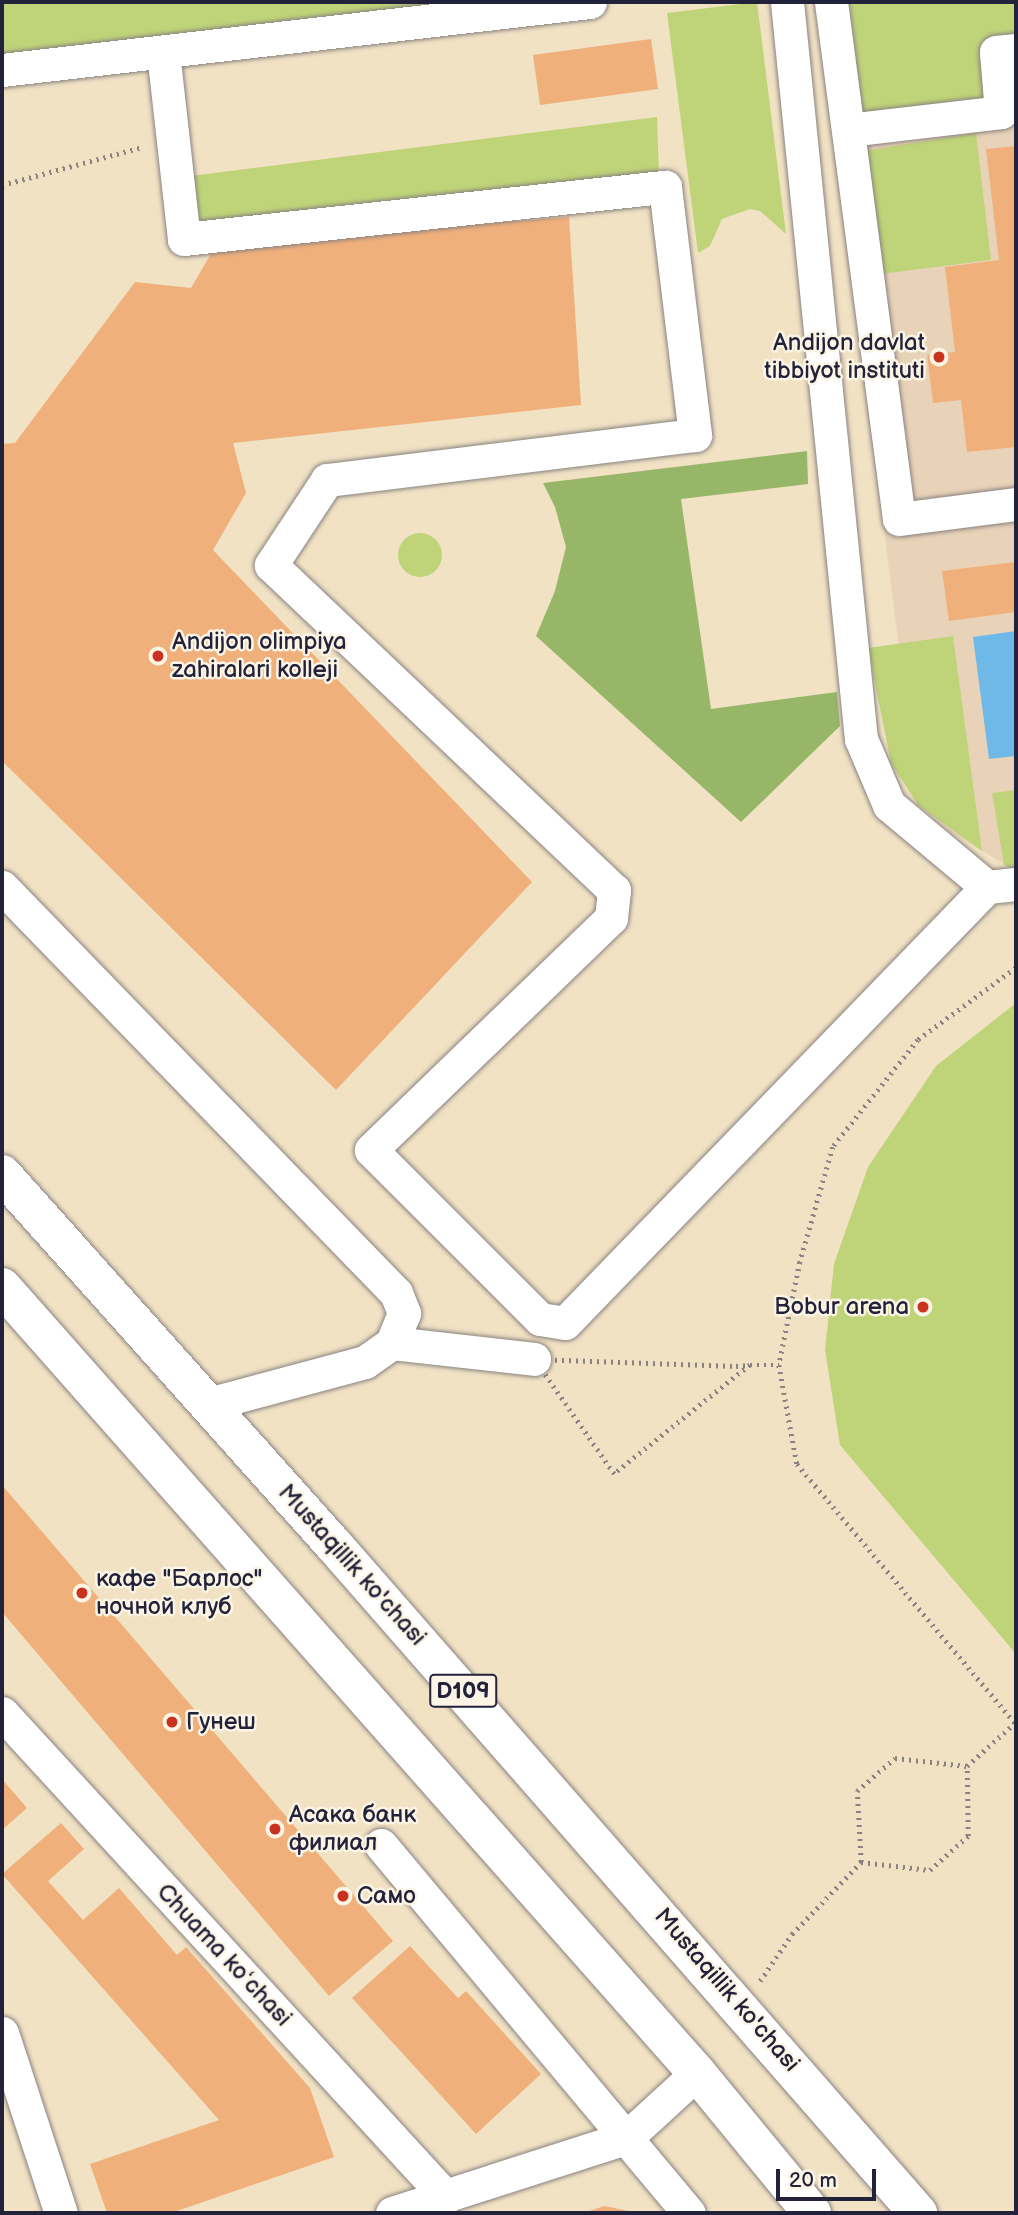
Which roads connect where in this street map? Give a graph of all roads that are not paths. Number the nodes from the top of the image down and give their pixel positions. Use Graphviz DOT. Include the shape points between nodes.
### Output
graph roads {
  1 [pos="590,2"];
  2 [pos="787,2"];
  3 [pos="831,2"];
  4 [pos="1016,50"];
  5 [pos="163,52"];
  6 [pos="2,70"];
  7 [pos="848,130"];
  8 [pos="1016,504"];
  9 [pos="1001,885"];
  10 [pos="2,887"];
  11 [pos="2,1174"];
  12 [pos="2,1287"];
  13 [pos="392,1343"];
  14 [pos="534,1359"];
  15 [pos="208,1404"];
  16 [pos="2,1713"];
  17 [pos="381,1845"];
  18 [pos="2,2033"];
  19 [pos="696,2073"];
  20 [pos="626,2138"];
  21 [pos="446,2197"];
  22 [pos="61,2213"];
  23 [pos="392,2213"];
  24 [pos="689,2213"];
  25 [pos="812,2213"];
  26 [pos="918,2213"];
  1 -- 5 [label="street"];
  2 -- 9 [label="street" via="861,739 889,805"];
  3 -- 7 [label="street"];
  4 -- 7 [label="street" via="996,52 1001,112"];
  5 -- 6 [label="street"];
  5 -- 9 [label="street" via="184,239 665,187 695,435 327,480 271,565 614,890 611,918 371,1150 540,1319 565,1323"];
  7 -- 8 [label="street" via="899,519"];
  10 -- 13 [label="street" via="396,1293 404,1313"];
  11 -- 15 [label="main road, Mustaqillik ko'chasi / D109"];
  12 -- 19 [label="main road"];
  13 -- 14 [label="street"];
  13 -- 15 [label="street" via="365,1362"];
  15 -- 26 [label="main road, Mustaqillik ko'chasi / D109" via="743,2008"];
  16 -- 21 [label="street, Chuama koʻchasi"];
  17 -- 20 [label="street"];
  18 -- 22 [label="street"];
  19 -- 20 [label="street"];
  19 -- 25 [label="main road"];
  20 -- 21 [label="street"];
  20 -- 24 [label="street"];
  21 -- 23 [label="street"];
}
